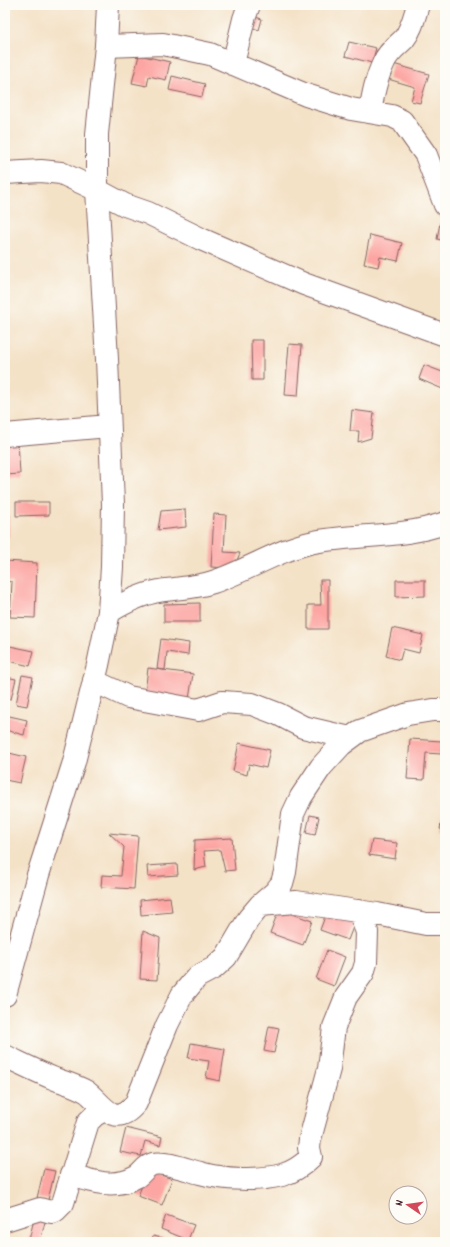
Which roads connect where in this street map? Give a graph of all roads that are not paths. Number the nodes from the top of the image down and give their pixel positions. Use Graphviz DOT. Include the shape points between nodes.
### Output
graph roads {
  1 [pos="108,5"];
  2 [pos="249,5"];
  3 [pos="418,5"];
  4 [pos="106,46"];
  5 [pos="234,64"];
  6 [pos="370,112"];
  7 [pos="5,173"];
  8 [pos="97,190"];
  9 [pos="445,205"];
  10 [pos="445,335"];
  11 [pos="109,426"];
  12 [pos="5,436"];
  13 [pos="445,523"];
  14 [pos="109,612"];
  15 [pos="94,681"];
  16 [pos="445,710"];
  17 [pos="350,738"];
  18 [pos="260,905"];
  19 [pos="359,911"];
  20 [pos="445,924"];
  21 [pos="8,961"];
  22 [pos="5,996"];
  23 [pos="5,1056"];
  24 [pos="105,1110"];
  25 [pos="71,1175"];
  26 [pos="5,1220"];
  1 -- 4 [label="street"];
  2 -- 5 [label="street"];
  3 -- 6 [label="street" via="410,31 384,61 376,82"];
  4 -- 5 [label="street" via="163,44 210,54"];
  4 -- 8 [label="street" via="97,134"];
  5 -- 6 [label="street" via="306,95"];
  6 -- 9 [label="street" via="392,116 408,127 426,155"];
  7 -- 8 [label="street" via="61,173"];
  8 -- 10 [label="street" via="125,205 304,284"];
  8 -- 11 [label="street"];
  11 -- 12 [label="street"];
  11 -- 14 [label="street" via="113,504"];
  13 -- 14 [label="street" via="427,529 315,542 294,547 237,574 210,583 158,591 128,601"];
  14 -- 15 [label="street"];
  15 -- 17 [label="street" via="128,697 198,710 222,702 252,704 303,727"];
  15 -- 21 [label="street" via="74,762"];
  16 -- 17 [label="street" via="408,714 360,731"];
  17 -- 18 [label="street" via="321,767 300,797 293,814 282,883"];
  18 -- 19 [label="street" via="296,902"];
  18 -- 24 [label="street" via="249,918 226,957 214,968 197,977 182,995 167,1025 136,1103 128,1112 120,1114"];
  19 -- 20 [label="street" via="426,924"];
  19 -- 25 [label="street" via="367,932 366,963 363,973 346,997 334,1028 329,1069 310,1139 311,1158 283,1174 262,1179 205,1175 172,1165 153,1164 138,1177 121,1183 91,1182"];
  21 -- 22 [label="street"];
  23 -- 24 [label="street" via="86,1092"];
  24 -- 25 [label="street" via="88,1122"];
  25 -- 26 [label="street" via="64,1203 58,1210 51,1212 37,1209"];
}
